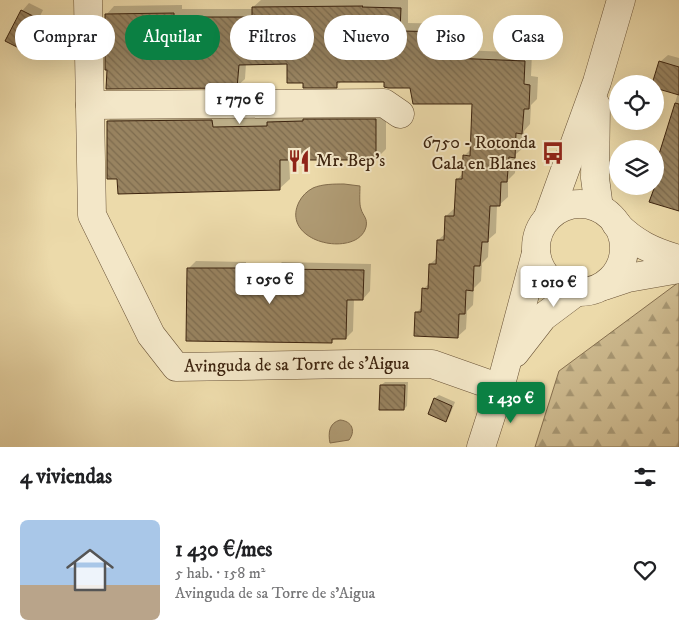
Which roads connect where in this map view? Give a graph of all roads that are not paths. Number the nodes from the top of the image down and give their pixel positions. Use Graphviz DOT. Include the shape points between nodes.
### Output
graph roads {
  1 [pos="88,0"];
  2 [pos="622,0"];
  3 [pos="597,82"];
  4 [pos="90,105"];
  5 [pos="400,114"];
  6 [pos="608,216"];
  7 [pos="548,218"];
  8 [pos="536,253"];
  9 [pos="679,259"];
  10 [pos="679,269"];
  11 [pos="604,286"];
  12 [pos="575,293"];
  13 [pos="504,376"];
  14 [pos="481,447"];
  1 -- 4 [label="street"];
  2 -- 3 [label="street"];
  3 -- 6 [label="street" via="595,178"];
  3 -- 7 [label="street"];
  4 -- 5 [label="street" via="384,103"];
  4 -- 13 [label="street, Avinguda de sa Torre de s'Aigua" via="92,215 151,335 176,367 432,364"];
  6 -- 7 [label="street" via="577,204 562,208"];
  6 -- 9 [label="street" via="642,245"];
  6 -- 11 [label="street" via="623,234 624,255 613,279"];
  7 -- 8 [label="street" via="538,235"];
  8 -- 12 [label="street" via="544,274 557,286"];
  8 -- 13 [label="street"];
  10 -- 11 [label="street"];
  11 -- 12 [label="street" via="590,292"];
  12 -- 13 [label="street" via="543,317"];
  13 -- 14 [label="street"];
}
